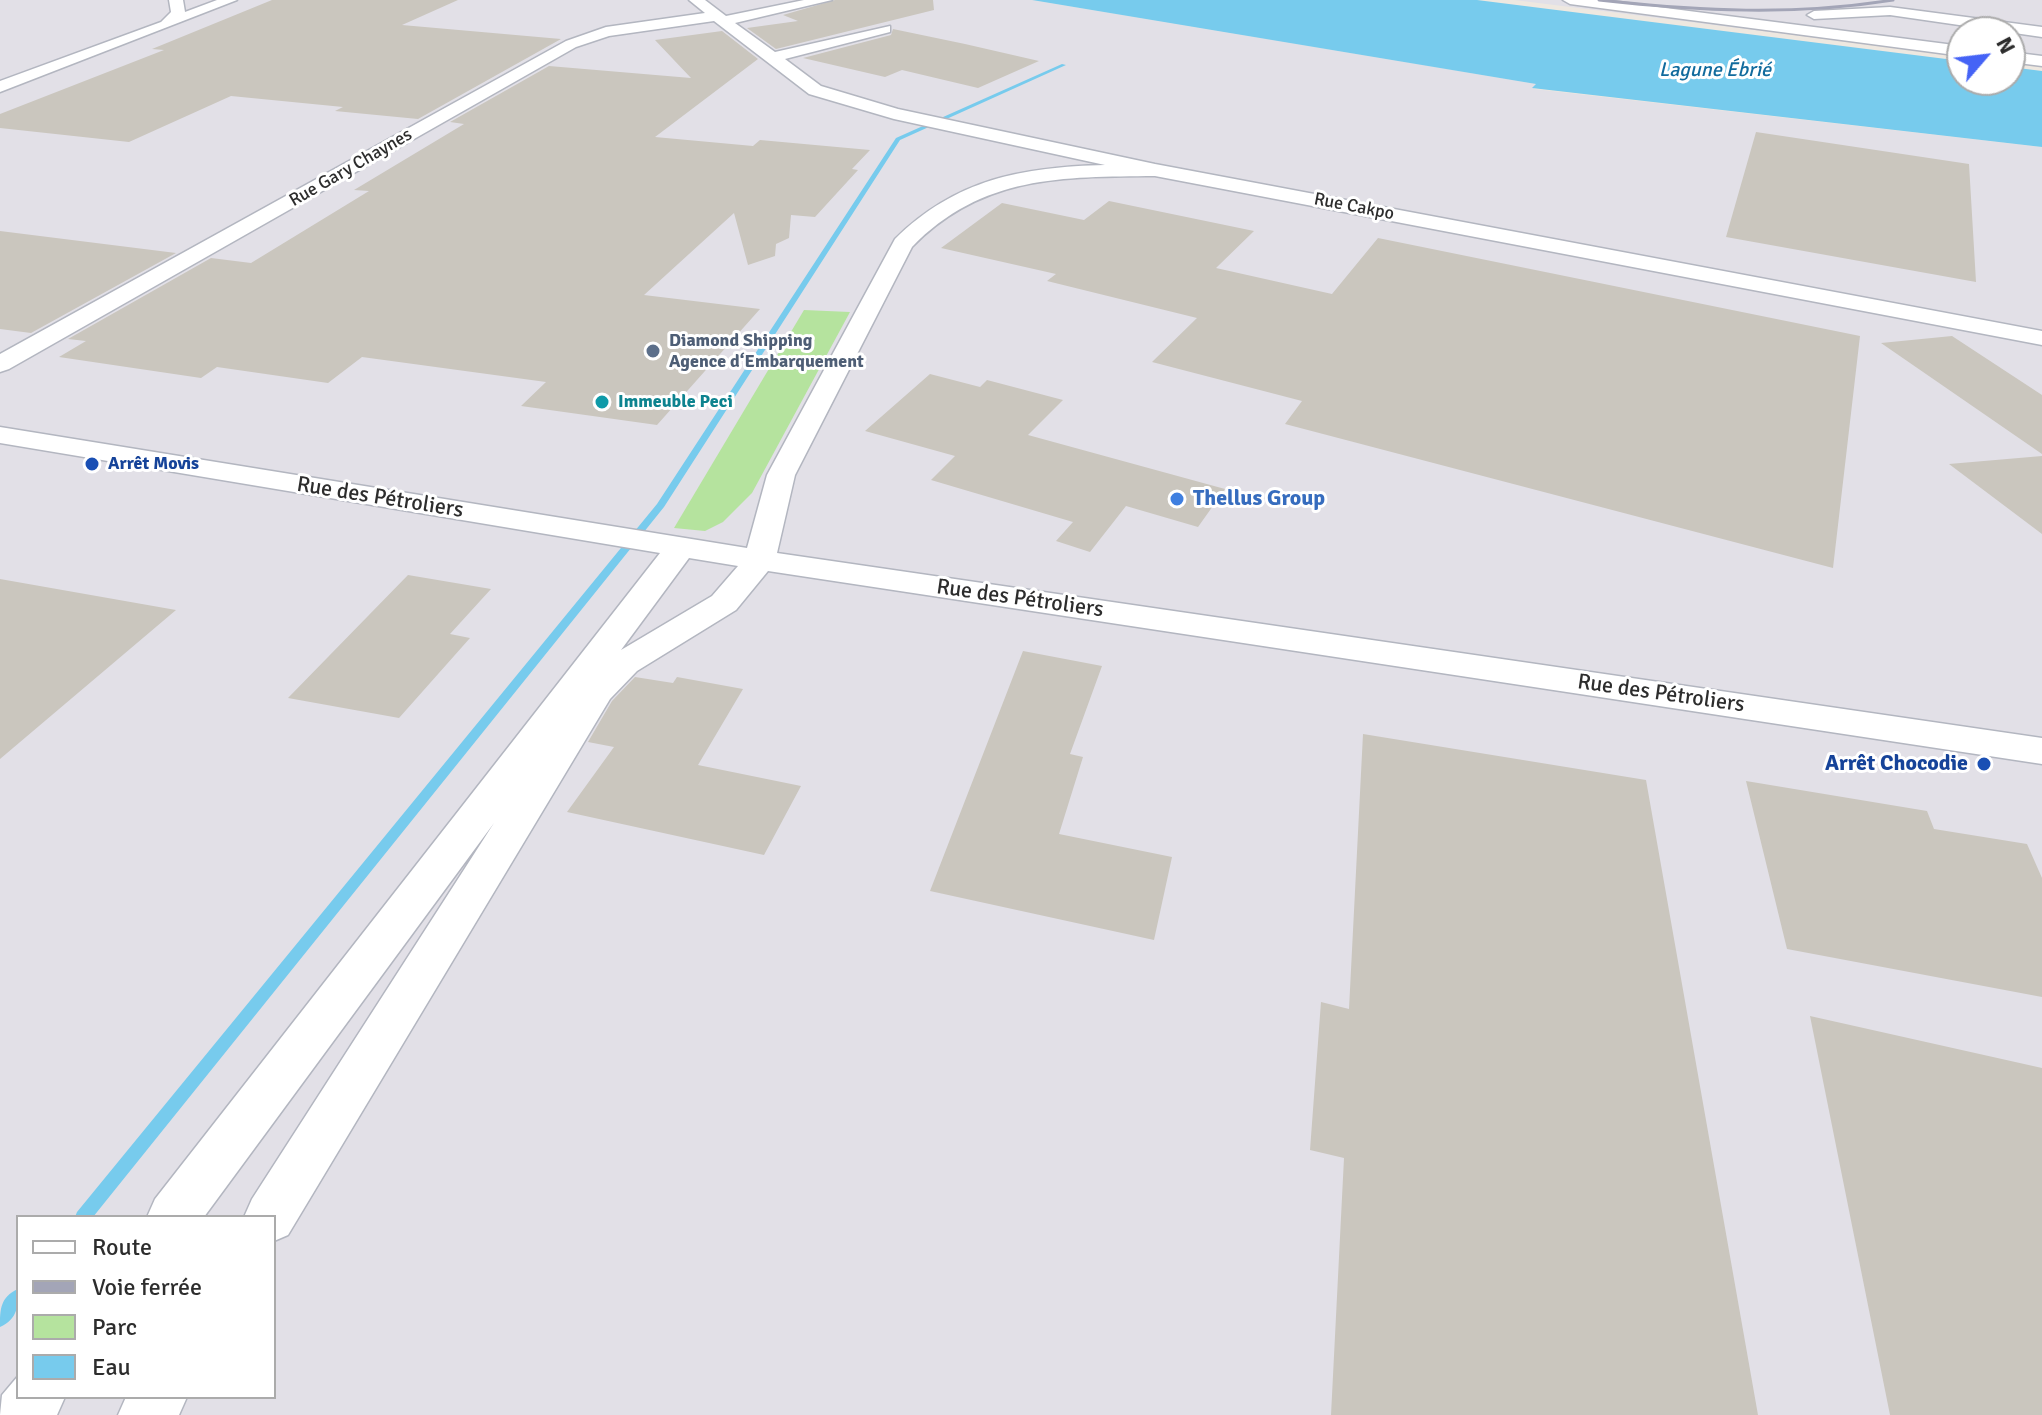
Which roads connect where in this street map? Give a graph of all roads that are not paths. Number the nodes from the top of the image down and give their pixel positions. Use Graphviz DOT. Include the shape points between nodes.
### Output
graph roads {
  1 [pos="176,0"];
  2 [pos="230,0"];
  3 [pos="696,0"];
  4 [pos="825,0"];
  5 [pos="1570,0"];
  6 [pos="1654,0"];
  7 [pos="1841,0"];
  8 [pos="1932,0"];
  9 [pos="1685,2"];
  10 [pos="1808,2"];
  11 [pos="1728,4"];
  12 [pos="1890,11"];
  13 [pos="1712,18"];
  14 [pos="720,19"];
  15 [pos="166,25"];
  16 [pos="885,29"];
  17 [pos="2042,32"];
  18 [pos="1946,49"];
  19 [pos="771,58"];
  20 [pos="0,87"];
  21 [pos="998,139"];
  22 [pos="1155,170"];
  23 [pos="1004,181"];
  24 [pos="2042,338"];
  25 [pos="0,364"];
  26 [pos="0,435"];
  27 [pos="674,546"];
  28 [pos="760,560"];
  29 [pos="2042,751"];
  30 [pos="174,1215"];
  31 [pos="271,1215"];
  32 [pos="34,1399"];
  33 [pos="22,1415"];
  1 -- 15 [label="street" via="178,13"];
  2 -- 15 [label="street"];
  3 -- 14 [label="street, Rue Cakpo"];
  4 -- 14 [label="street, Rue Gary Chaynes"];
  5 -- 13 [label="street"];
  6 -- 9 [label="street"];
  7 -- 10 [label="street"];
  8 -- 12 [label="street"];
  9 -- 11 [label="street"];
  12 -- 13 [label="street"];
  12 -- 17 [label="street"];
  13 -- 18 [label="street"];
  14 -- 19 [label="street, Rue Cakpo"];
  14 -- 25 [label="street, Rue Gary Chaynes" via="606,32 571,44"];
  15 -- 20 [label="street"];
  16 -- 19 [label="street"];
  19 -- 21 [label="street, Rue Cakpo" via="815,90"];
  21 -- 22 [label="street, Rue Cakpo"];
  21 -- 23 [label="street"];
  22 -- 23 [label="street"];
  22 -- 24 [label="street, Rue Cakpo"];
  23 -- 28 [label="street" via="954,201 930,216 903,244 781,475"];
  26 -- 27 [label="street, Rue des Pétroliers"];
  27 -- 28 [label="street, Rue des Pétroliers"];
  27 -- 30 [label="street"];
  28 -- 29 [label="street, Rue des Pétroliers"];
  28 -- 31 [label="street" via="724,603 625,663 597,691"];
  32 -- 33 [label="street"];
}
